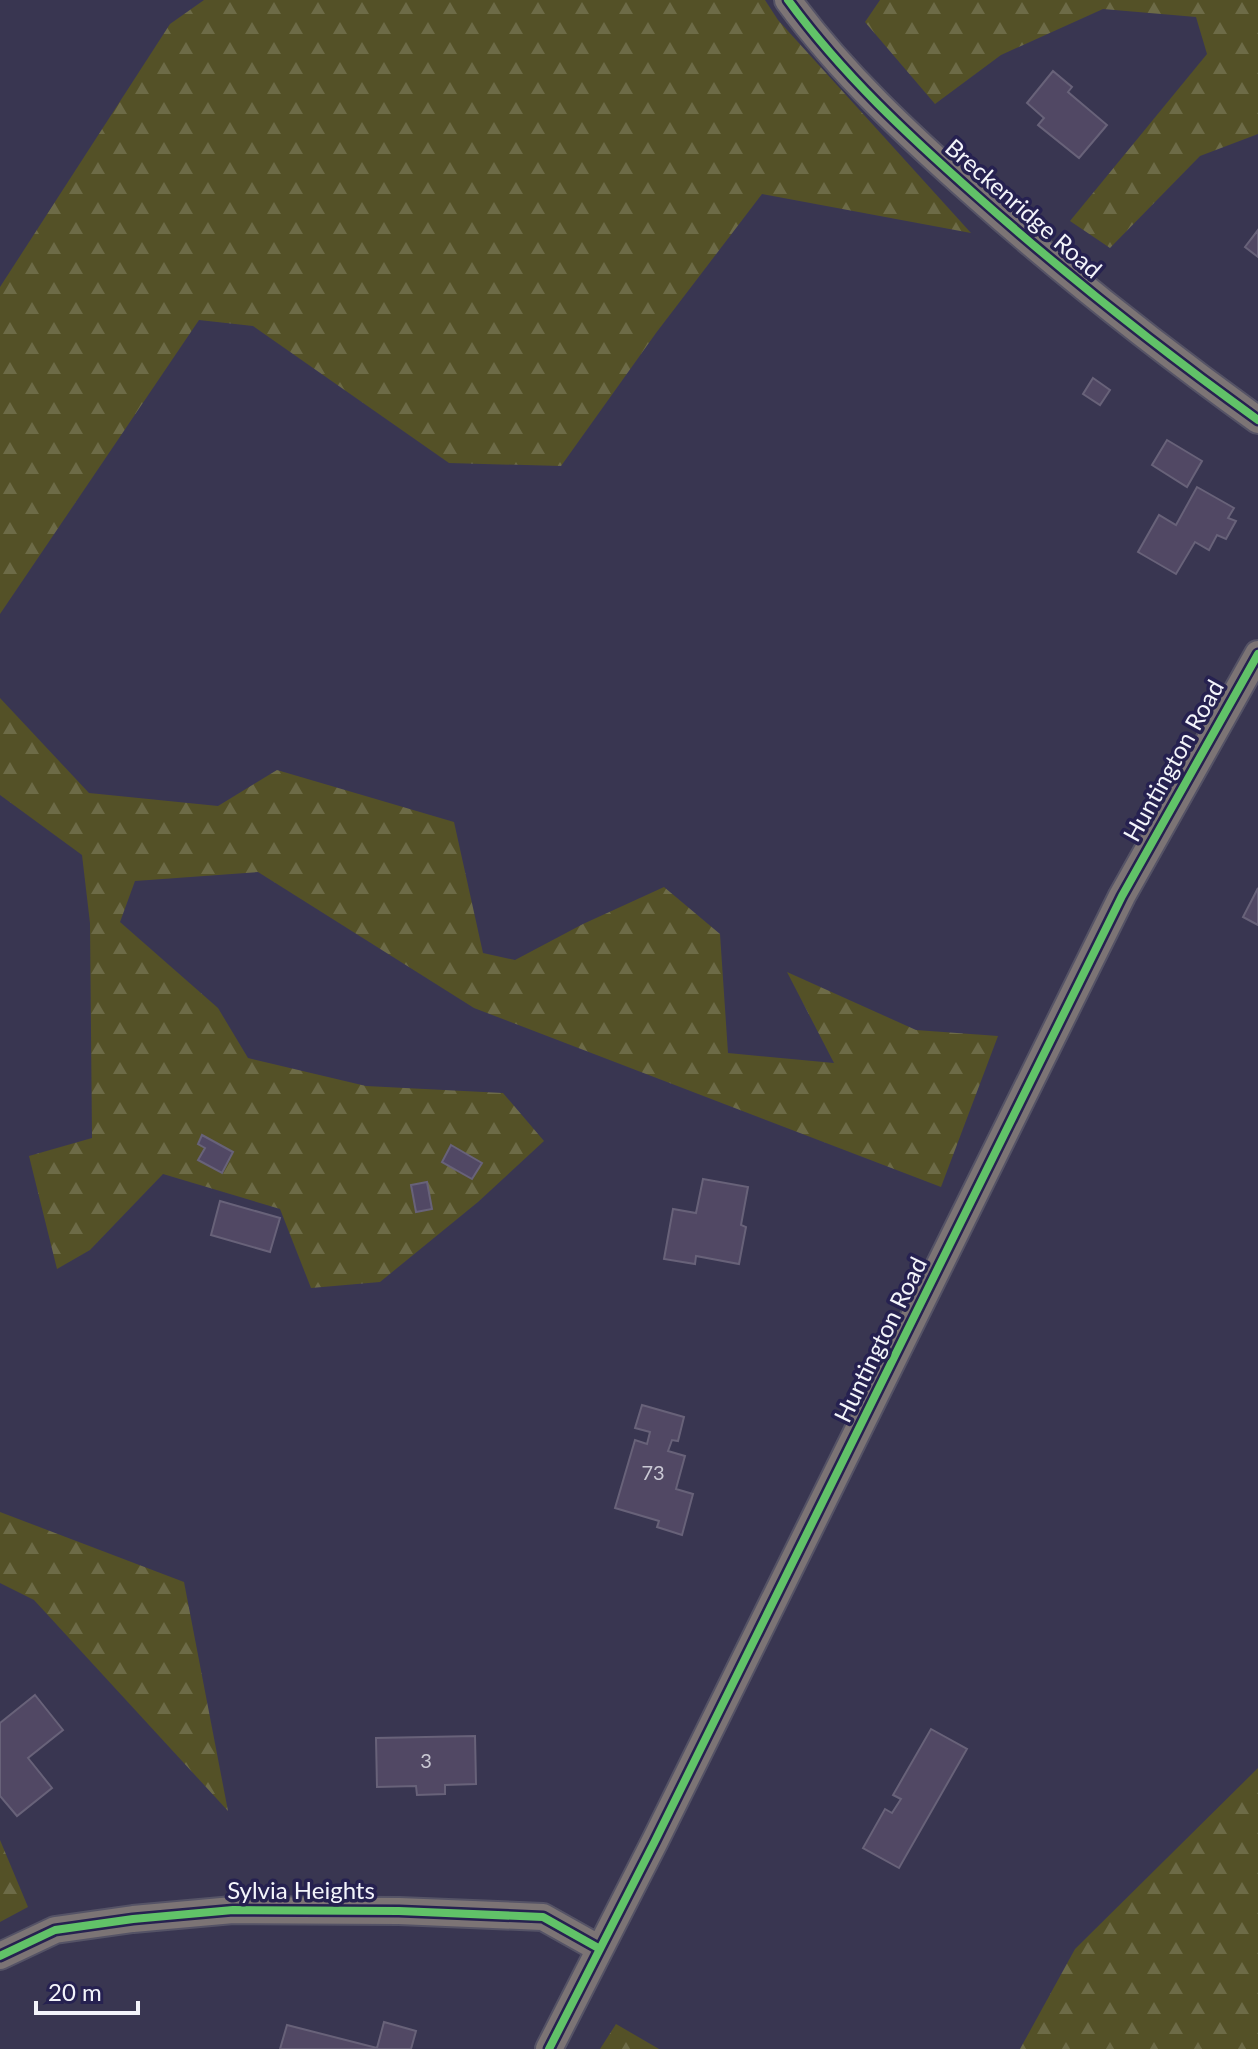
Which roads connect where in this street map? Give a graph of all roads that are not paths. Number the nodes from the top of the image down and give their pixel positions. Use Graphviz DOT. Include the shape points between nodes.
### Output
graph roads {
  1 [pos="788,0"];
  2 [pos="1258,420"];
  3 [pos="1258,654"];
  4 [pos="600,1949"];
  5 [pos="0,1956"];
  6 [pos="549,2049"];
  1 -- 2 [label="street, Breckenridge Road" via="859,85 922,148 1087,291"];
  3 -- 4 [label="street, Huntington Road" via="1122,896"];
  4 -- 5 [label="street, Sylvia Heights" via="543,1917 233,1910 55,1930"];
  4 -- 6 [label="street, Huntington Road"];
}
